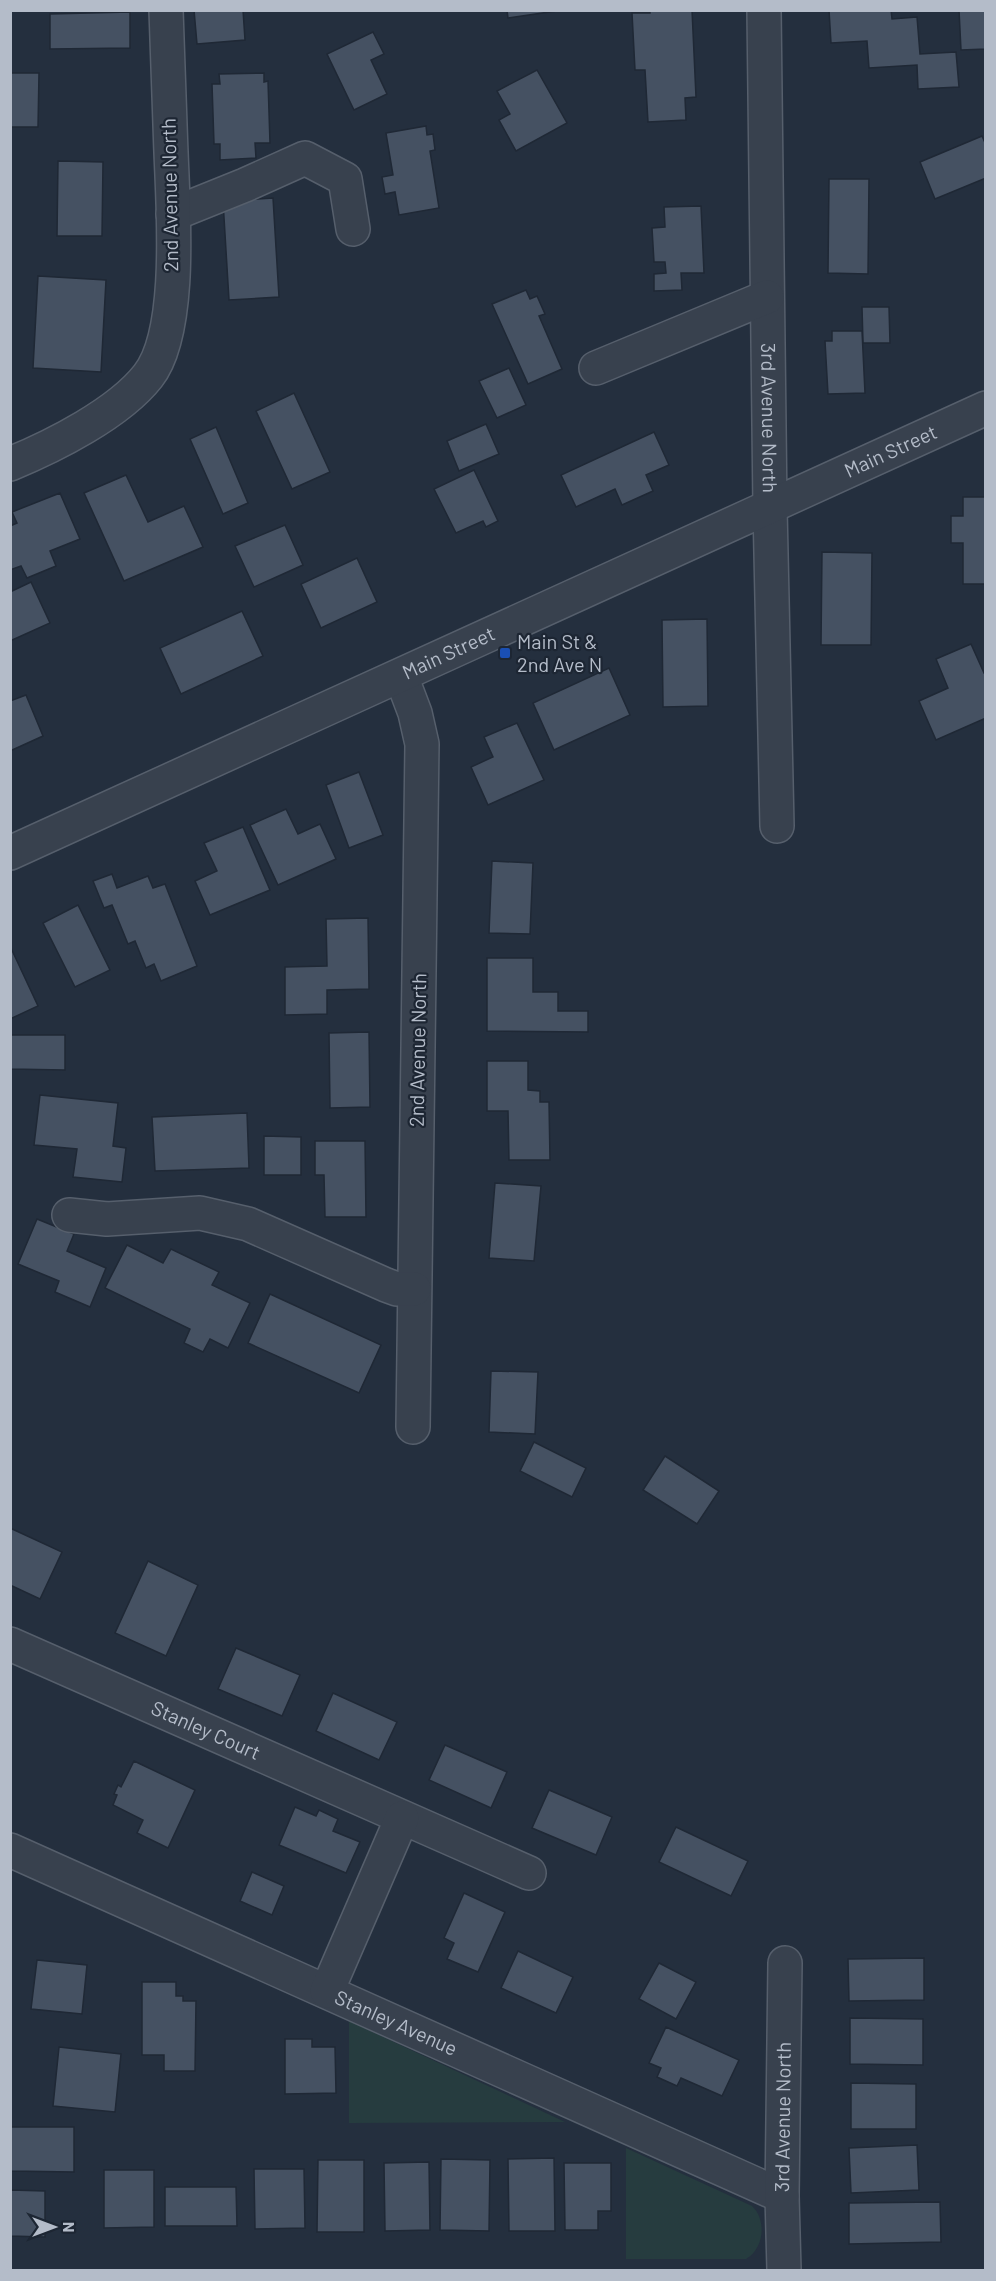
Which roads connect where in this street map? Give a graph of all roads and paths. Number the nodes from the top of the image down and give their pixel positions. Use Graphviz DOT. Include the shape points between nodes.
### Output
graph roads {
  1 [pos="166,10"];
  2 [pos="764,10"];
  3 [pos="173,214"];
  4 [pos="353,229"];
  5 [pos="767,297"];
  6 [pos="596,368"];
  7 [pos="986,408"];
  8 [pos="10,464"];
  9 [pos="770,508"];
  10 [pos="401,676"];
  11 [pos="777,826"];
  12 [pos="10,853"];
  13 [pos="69,1215"];
  14 [pos="414,1289"];
  15 [pos="413,1427"];
  16 [pos="10,1644"];
  17 [pos="402,1818"];
  18 [pos="10,1850"];
  19 [pos="530,1874"];
  20 [pos="785,1963"];
  21 [pos="327,1991"];
  22 [pos="782,2196"];
  23 [pos="784,2271"];
  1 -- 3 [label="street, 2nd Avenue North"];
  2 -- 5 [label="street, 3rd Avenue North"];
  3 -- 4 [label="street" via="305,158 345,178"];
  3 -- 8 [label="street, 2nd Avenue North" via="169,320 149,375 102,416"];
  5 -- 6 [label="street"];
  5 -- 9 [label="street, 3rd Avenue North"];
  7 -- 9 [label="street, Main Street"];
  9 -- 10 [label="street, Main Street"];
  9 -- 11 [label="street, 3rd Avenue North"];
  10 -- 12 [label="street, Main Street"];
  10 -- 14 [label="street, 2nd Avenue North" via="416,713 422,744"];
  13 -- 14 [label="street" via="107,1219 200,1213 238,1221 386,1286"];
  14 -- 15 [label="street, 2nd Avenue North"];
  16 -- 17 [label="street, Stanley Court"];
  17 -- 19 [label="street, Stanley Court"];
  17 -- 21 [label="street"];
  18 -- 21 [label="street, Stanley Avenue"];
  20 -- 22 [label="street, 3rd Avenue North"];
  21 -- 22 [label="street, Stanley Avenue"];
  22 -- 23 [label="street, 3rd Avenue North"];
}
